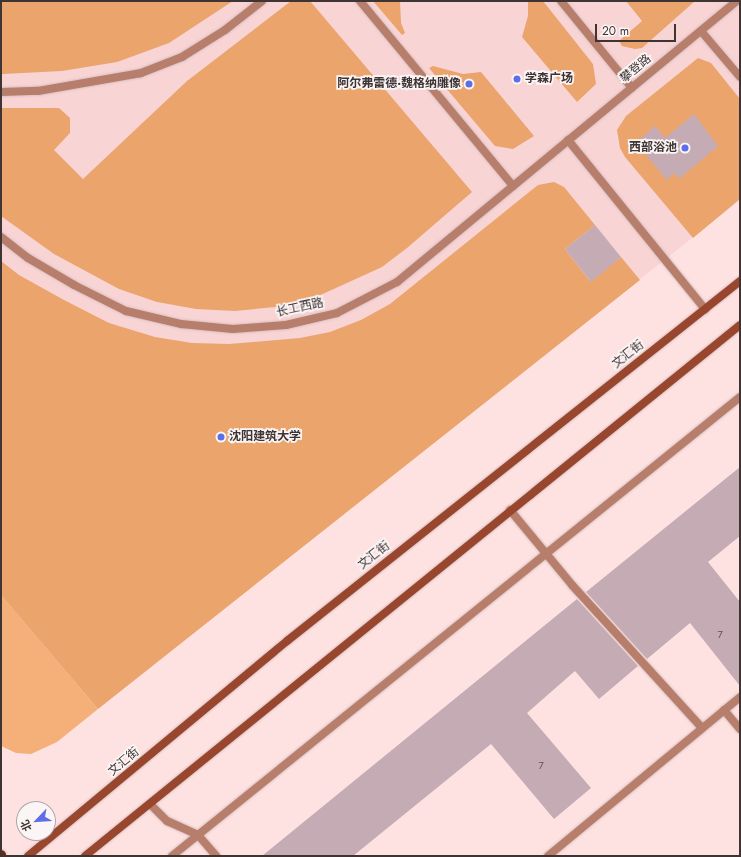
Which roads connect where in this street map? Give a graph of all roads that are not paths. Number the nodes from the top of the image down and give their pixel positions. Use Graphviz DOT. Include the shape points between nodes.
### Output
graph roads {
  1 [pos="262,1"];
  2 [pos="360,1"];
  3 [pos="561,1"];
  4 [pos="737,1"];
  5 [pos="701,30"];
  6 [pos="740,78"];
  7 [pos="632,88"];
  8 [pos="1,92"];
  9 [pos="568,140"];
  10 [pos="513,186"];
  11 [pos="1,237"];
  12 [pos="740,281"];
  13 [pos="705,309"];
  14 [pos="740,325"];
  15 [pos="740,397"];
  16 [pos="510,510"];
  17 [pos="545,554"];
  18 [pos="740,697"];
  19 [pos="724,710"];
  20 [pos="702,728"];
  21 [pos="740,729"];
  22 [pos="150,804"];
  23 [pos="198,835"];
  24 [pos="28,856"];
  25 [pos="85,856"];
  26 [pos="172,856"];
  27 [pos="216,856"];
  28 [pos="548,856"];
  1 -- 8 [label="lane" via="225,30 182,57 141,73 38,91"];
  2 -- 10 [label="lane"];
  3 -- 7 [label="lane"];
  4 -- 5 [label="lane, 攀登路"];
  5 -- 6 [label="lane"];
  5 -- 7 [label="lane, 攀登路"];
  7 -- 9 [label="lane, 攀登路"];
  9 -- 10 [label="lane, 长工西路"];
  9 -- 13 [label="lane"];
  10 -- 11 [label="lane, 长工西路" via="397,282 337,313 286,325 233,329 181,324 126,311 28,258"];
  12 -- 13 [label="street, 文汇街"];
  13 -- 24 [label="street, 文汇街" via="287,641"];
  14 -- 16 [label="street"];
  15 -- 17 [label="lane"];
  16 -- 17 [label="lane"];
  16 -- 22 [label="street"];
  17 -- 20 [label="lane"];
  17 -- 23 [label="lane"];
  18 -- 19 [label="lane"];
  19 -- 20 [label="lane"];
  19 -- 21 [label="lane"];
  20 -- 28 [label="lane"];
  22 -- 23 [label="lane" via="167,822"];
  22 -- 25 [label="street"];
  23 -- 26 [label="lane"];
  23 -- 27 [label="lane"];
}
